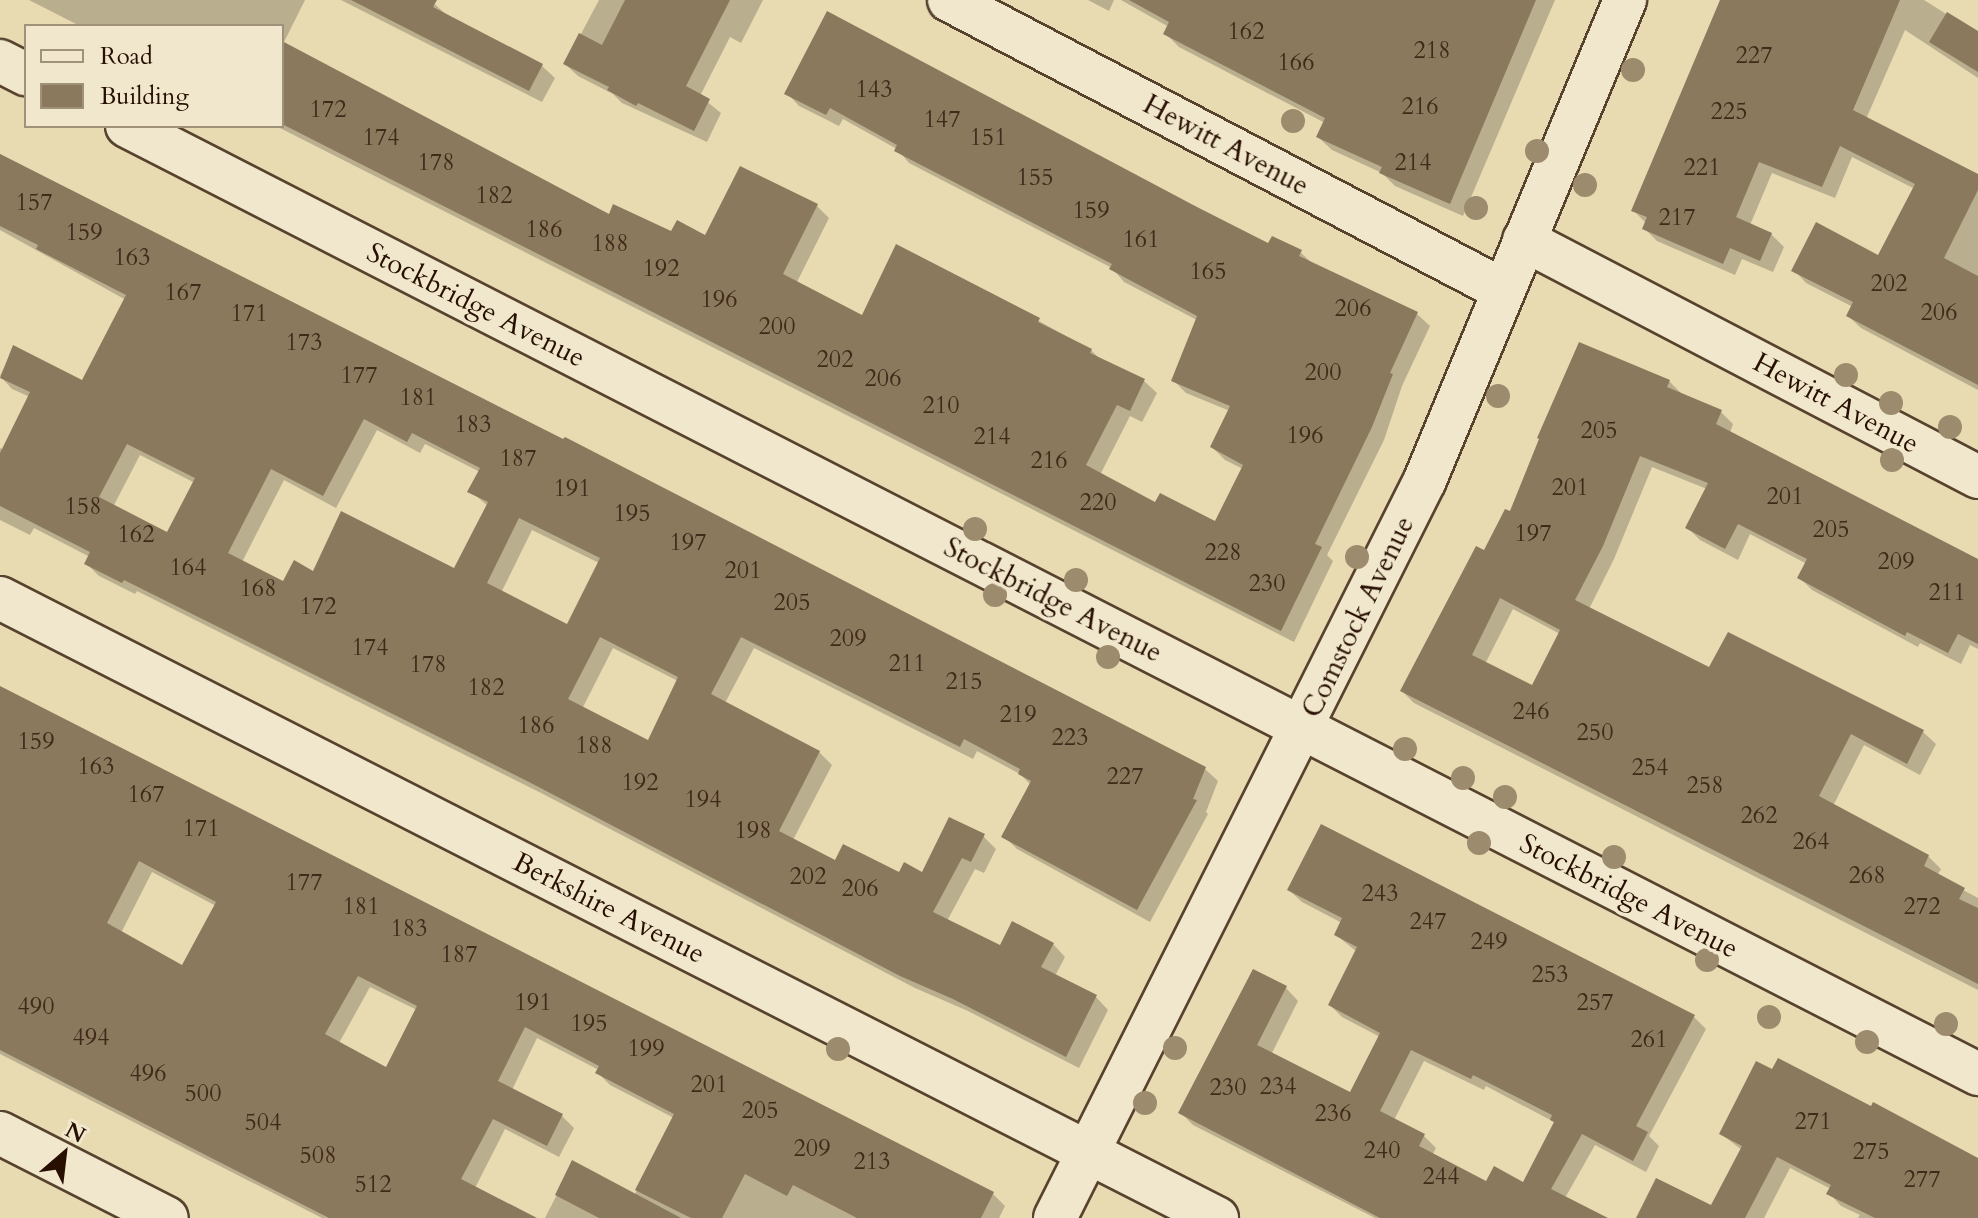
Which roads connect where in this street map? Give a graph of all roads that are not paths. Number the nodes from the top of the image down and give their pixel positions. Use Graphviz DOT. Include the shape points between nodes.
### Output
graph roads {
  1 [pos="949,0"];
  2 [pos="1625,0"];
  3 [pos="0,61"];
  4 [pos="24,73"];
  5 [pos="131,128"];
  6 [pos="1524,240"];
  7 [pos="1503,290"];
  8 [pos="1978,477"];
  9 [pos="0,598"];
  10 [pos="1303,728"];
  11 [pos="1978,1074"];
  12 [pos="0,1133"];
  13 [pos="1088,1153"];
  14 [pos="167,1218"];
  15 [pos="1055,1218"];
  16 [pos="1217,1218"];
  1 -- 7 [label="street, Hewitt Avenue"];
  2 -- 6 [label="street, Comstock Avenue"];
  3 -- 4 [label="street"];
  5 -- 10 [label="street, Stockbridge Avenue"];
  6 -- 7 [label="street, Comstock Avenue"];
  6 -- 8 [label="street, Hewitt Avenue"];
  7 -- 10 [label="street, Comstock Avenue" via="1425,480"];
  9 -- 13 [label="street, Berkshire Avenue"];
  10 -- 11 [label="street, Stockbridge Avenue"];
  10 -- 13 [label="street, Comstock Avenue"];
  12 -- 14 [label="street"];
  13 -- 15 [label="street, Comstock Avenue"];
  13 -- 16 [label="street, Berkshire Avenue"];
}
